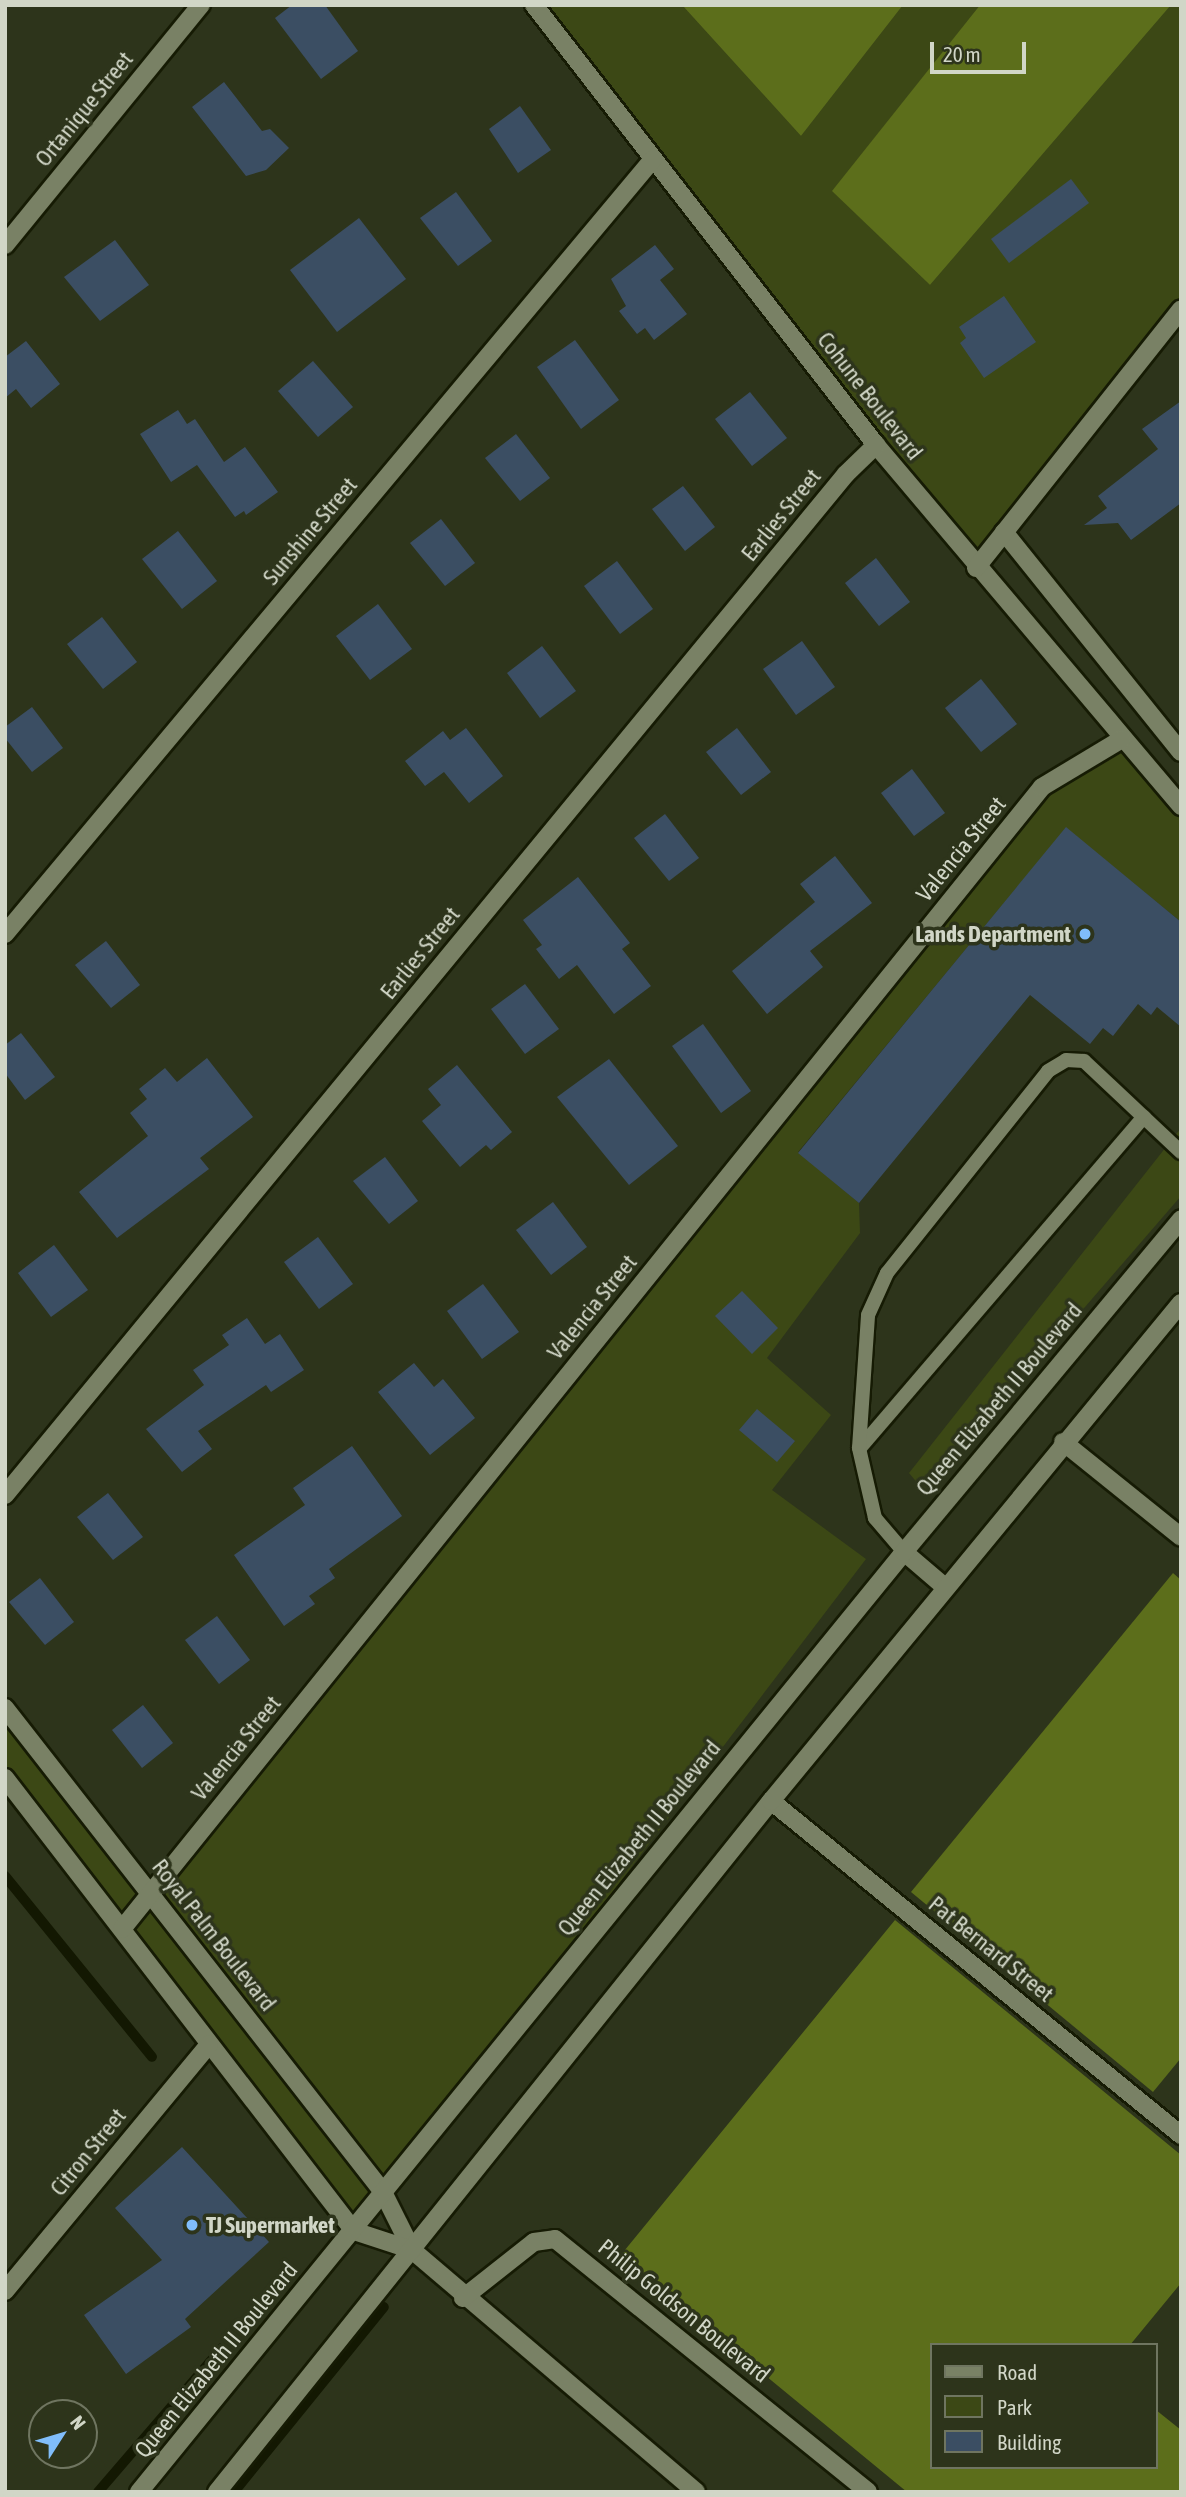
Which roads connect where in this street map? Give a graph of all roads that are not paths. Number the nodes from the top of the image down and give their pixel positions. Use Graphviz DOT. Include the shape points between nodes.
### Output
graph roads {
  1 [pos="201,5"];
  2 [pos="534,5"];
  3 [pos="653,159"];
  4 [pos="5,245"];
  5 [pos="1181,309"];
  6 [pos="876,445"];
  7 [pos="1004,532"];
  8 [pos="976,568"];
  9 [pos="1122,739"];
  10 [pos="1181,752"];
  11 [pos="1181,806"];
  12 [pos="5,934"];
  13 [pos="1144,1117"];
  14 [pos="1181,1152"];
  15 [pos="1181,1219"];
  16 [pos="1181,1303"];
  17 [pos="1063,1442"];
  18 [pos="859,1448"];
  19 [pos="5,1495"];
  20 [pos="1181,1537"];
  21 [pos="904,1552"];
  22 [pos="945,1587"];
  23 [pos="5,1708"];
  24 [pos="5,1778"];
  25 [pos="771,1801"];
  26 [pos="150,1894"];
  27 [pos="122,1929"];
  28 [pos="209,2043"];
  29 [pos="1181,2135"];
  30 [pos="383,2192"];
  31 [pos="354,2231"];
  32 [pos="411,2250"];
  33 [pos="5,2291"];
  34 [pos="463,2298"];
  35 [pos="139,2492"];
  36 [pos="217,2492"];
  37 [pos="696,2492"];
  38 [pos="868,2492"];
  1 -- 4 [label="street, Ortanique Street"];
  2 -- 3 [label="street, Cohune Boulevard"];
  3 -- 6 [label="street, Cohune Boulevard"];
  3 -- 12 [label="street, Sunshine Street"];
  5 -- 7 [label="street"];
  6 -- 8 [label="street, Cohune Boulevard"];
  6 -- 19 [label="street, Earlies Street" via="837,485"];
  7 -- 8 [label="street"];
  7 -- 10 [label="street"];
  8 -- 9 [label="street, Cohune Boulevard"];
  9 -- 11 [label="street, Cohune Boulevard"];
  9 -- 26 [label="street, Valencia Street" via="1042,787"];
  13 -- 14 [label="lane"];
  13 -- 18 [label="lane"];
  13 -- 18 [label="lane" via="1084,1062 1066,1060 1048,1070 887,1273 868,1315"];
  15 -- 21 [label="street, Queen Elizabeth II Boulevard"];
  16 -- 17 [label="street"];
  17 -- 20 [label="street"];
  17 -- 22 [label="street"];
  18 -- 21 [label="lane" via="875,1518"];
  21 -- 22 [label="street"];
  21 -- 30 [label="street, Queen Elizabeth II Boulevard"];
  22 -- 25 [label="street"];
  23 -- 26 [label="street, Royal Palm Boulevard"];
  24 -- 27 [label="street"];
  25 -- 29 [label="street, Pat Bernard Street"];
  25 -- 32 [label="street"];
  26 -- 27 [label="street, Valencia Street"];
  26 -- 30 [label="street, Royal Palm Boulevard"];
  27 -- 28 [label="street"];
  28 -- 31 [label="street"];
  28 -- 33 [label="street, Citron Street"];
  30 -- 31 [label="street, Queen Elizabeth II Boulevard"];
  30 -- 32 [label="street, Royal Palm Boulevard"];
  31 -- 32 [label="street"];
  31 -- 35 [label="street, Queen Elizabeth II Boulevard"];
  32 -- 34 [label="street"];
  32 -- 36 [label="street"];
  34 -- 37 [label="street"];
  34 -- 38 [label="street, Philip Goldson Boulevard" via="534,2242 555,2239"];
}
